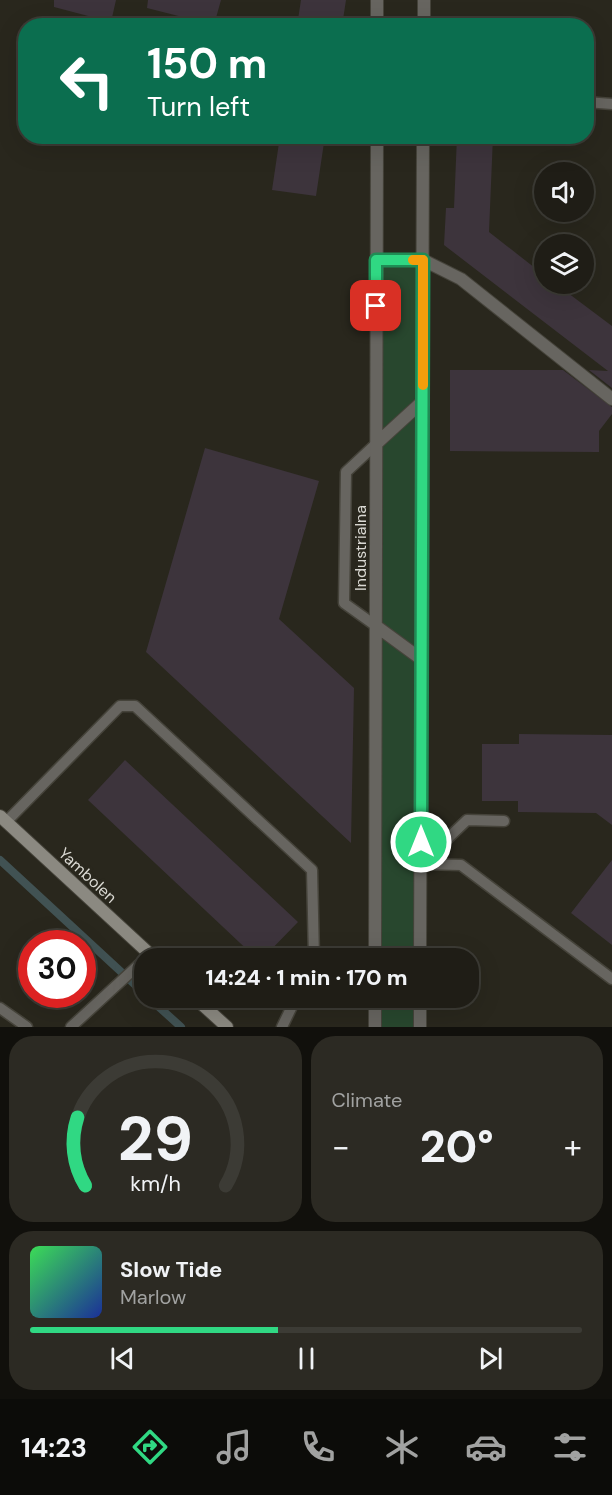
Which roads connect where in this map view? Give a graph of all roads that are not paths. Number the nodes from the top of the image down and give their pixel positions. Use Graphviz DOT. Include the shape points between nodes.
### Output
graph roads {
  1 [pos="377,0"];
  2 [pos="424,0"];
  3 [pos="377,18"];
  4 [pos="424,18"];
  5 [pos="594,103"];
  6 [pos="612,104"];
  7 [pos="377,144"];
  8 [pos="423,144"];
  9 [pos="376,260"];
  10 [pos="423,260"];
  11 [pos="612,399"];
  12 [pos="423,401"];
  13 [pos="376,444"];
  14 [pos="376,626"];
  15 [pos="421,659"];
  16 [pos="3,819"];
  17 [pos="504,821"];
  18 [pos="421,864"];
  19 [pos="138,948"];
  20 [pos="314,948"];
  21 [pos="375,948"];
  22 [pos="420,948"];
  23 [pos="134,971"];
  24 [pos="612,979"];
  25 [pos="0,1008"];
  26 [pos="206,1008"];
  27 [pos="291,1008"];
  28 [pos="375,1008"];
  29 [pos="420,1008"];
  30 [pos="27,1027"];
  31 [pos="70,1027"];
  32 [pos="227,1027"];
  33 [pos="282,1027"];
  34 [pos="375,1027"];
  35 [pos="420,1027"];
  1 -- 3 [label="street"];
  2 -- 4 [label="street"];
  5 -- 6 [label="lane"];
  7 -- 9 [label="street, Industrialna"];
  8 -- 10 [label="street"];
  9 -- 10 [label="street"];
  9 -- 13 [label="street, Industrialna"];
  10 -- 11 [label="street" via="460,279"];
  10 -- 12 [label="street"];
  12 -- 13 [label="street"];
  12 -- 15 [label="street"];
  13 -- 14 [label="street, Industrialna"];
  13 -- 14 [label="lane" via="346,472 344,603"];
  14 -- 15 [label="street"];
  14 -- 21 [label="street, Industrialna"];
  15 -- 18 [label="street"];
  16 -- 19 [label="main road, Yambolen"];
  16 -- 20 [label="lane" via="120,706 135,706 312,870"];
  17 -- 18 [label="lane" via="466,820"];
  18 -- 22 [label="street"];
  18 -- 24 [label="lane" via="461,865"];
  23 -- 31 [label="lane"];
  25 -- 30 [label="lane"];
  26 -- 32 [label="main road"];
  27 -- 33 [label="lane"];
  28 -- 34 [label="street"];
  29 -- 35 [label="street"];
}
